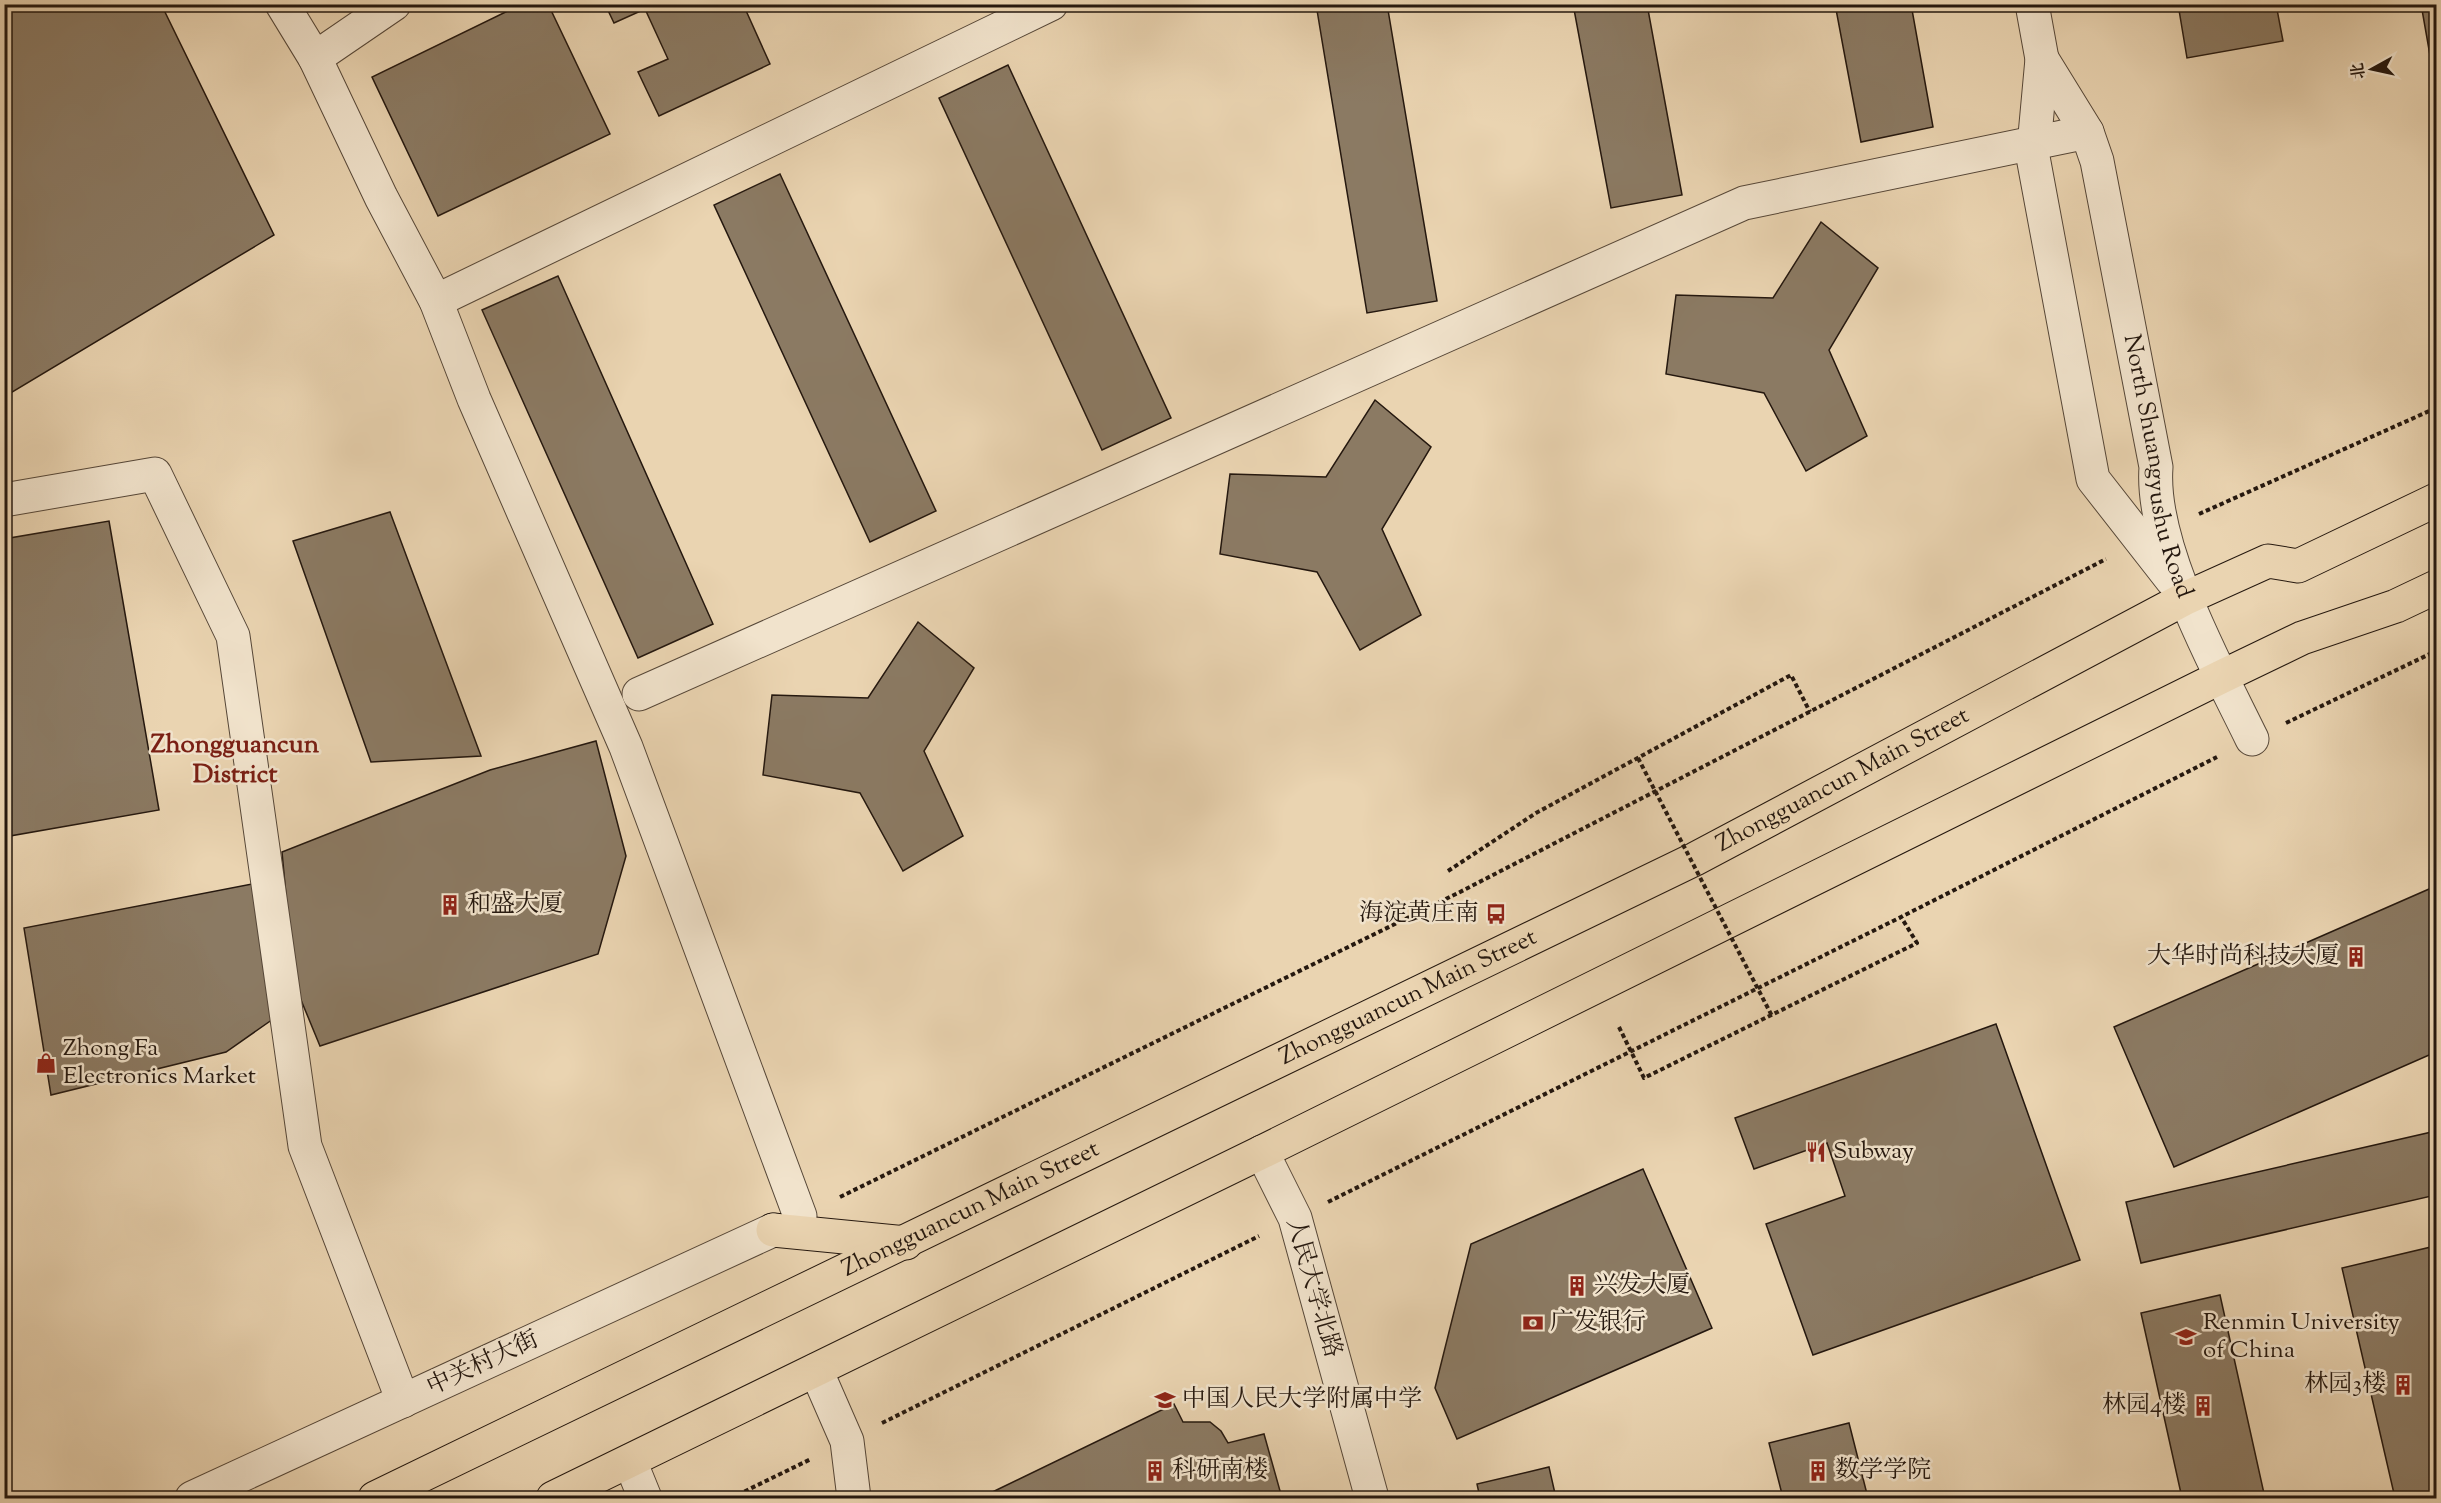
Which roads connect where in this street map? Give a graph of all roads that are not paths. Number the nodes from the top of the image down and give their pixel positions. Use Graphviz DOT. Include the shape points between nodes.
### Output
graph roads {
  1 [pos="282,4"];
  2 [pos="394,4"];
  3 [pos="1052,4"];
  4 [pos="2032,4"];
  5 [pos="315,58"];
  6 [pos="2042,59"];
  7 [pos="2087,132"];
  8 [pos="2033,144"];
  9 [pos="436,302"];
  10 [pos="4,500"];
  11 [pos="2436,500"];
  12 [pos="2152,536"];
  13 [pos="2436,587"];
  14 [pos="2186,598"];
  15 [pos="2221,677"];
  16 [pos="639,694"];
  17 [pos="2252,739"];
  18 [pos="1262,1152"];
  19 [pos="787,1223"];
  20 [pos="906,1243"];
  21 [pos="816,1370"];
  22 [pos="403,1401"];
  23 [pos="630,1461"];
  24 [pos="192,1498"];
  25 [pos="375,1498"];
  26 [pos="553,1498"];
  27 [pos="645,1498"];
  28 [pos="854,1498"];
  29 [pos="1372,1498"];
  1 -- 5 [label="street"];
  2 -- 5 [label="street"];
  3 -- 9 [label="street"];
  4 -- 6 [label="street, North Shuangyushu Road"];
  5 -- 9 [label="street"];
  6 -- 7 [label="street, North Shuangyushu Road"];
  6 -- 8 [label="street, North Shuangyushu Road"];
  7 -- 8 [label="street"];
  7 -- 12 [label="street, North Shuangyushu Road" via="2097,161 2156,467"];
  8 -- 12 [label="street, North Shuangyushu Road" via="2032,157 2093,479"];
  8 -- 16 [label="street" via="1744,203"];
  9 -- 19 [label="street" via="474,399 626,747"];
  10 -- 22 [label="street" via="155,474 233,636 304,1146"];
  11 -- 14 [label="main road, Zhongguancun Main Street" via="2298,566 2268,561"];
  12 -- 14 [label="street, North Shuangyushu Road"];
  13 -- 15 [label="main road" via="2396,606 2302,638"];
  14 -- 15 [label="street, North Shuangyushu Road"];
  14 -- 20 [label="main road, Zhongguancun Main Street" via="1695,859"];
  15 -- 17 [label="street, North Shuangyushu Road"];
  15 -- 18 [label="main road"];
  18 -- 21 [label="main road"];
  18 -- 29 [label="street, 人民大学北路" via="1295,1218"];
  19 -- 20 [label="main road"];
  19 -- 22 [label="street, 中关村大街"];
  20 -- 25 [label="main road, Zhongguancun Main Street"];
  21 -- 23 [label="main road"];
  21 -- 28 [label="street" via="847,1441"];
  22 -- 24 [label="street, 中关村大街"];
  23 -- 26 [label="main road"];
  23 -- 27 [label="street"];
}
